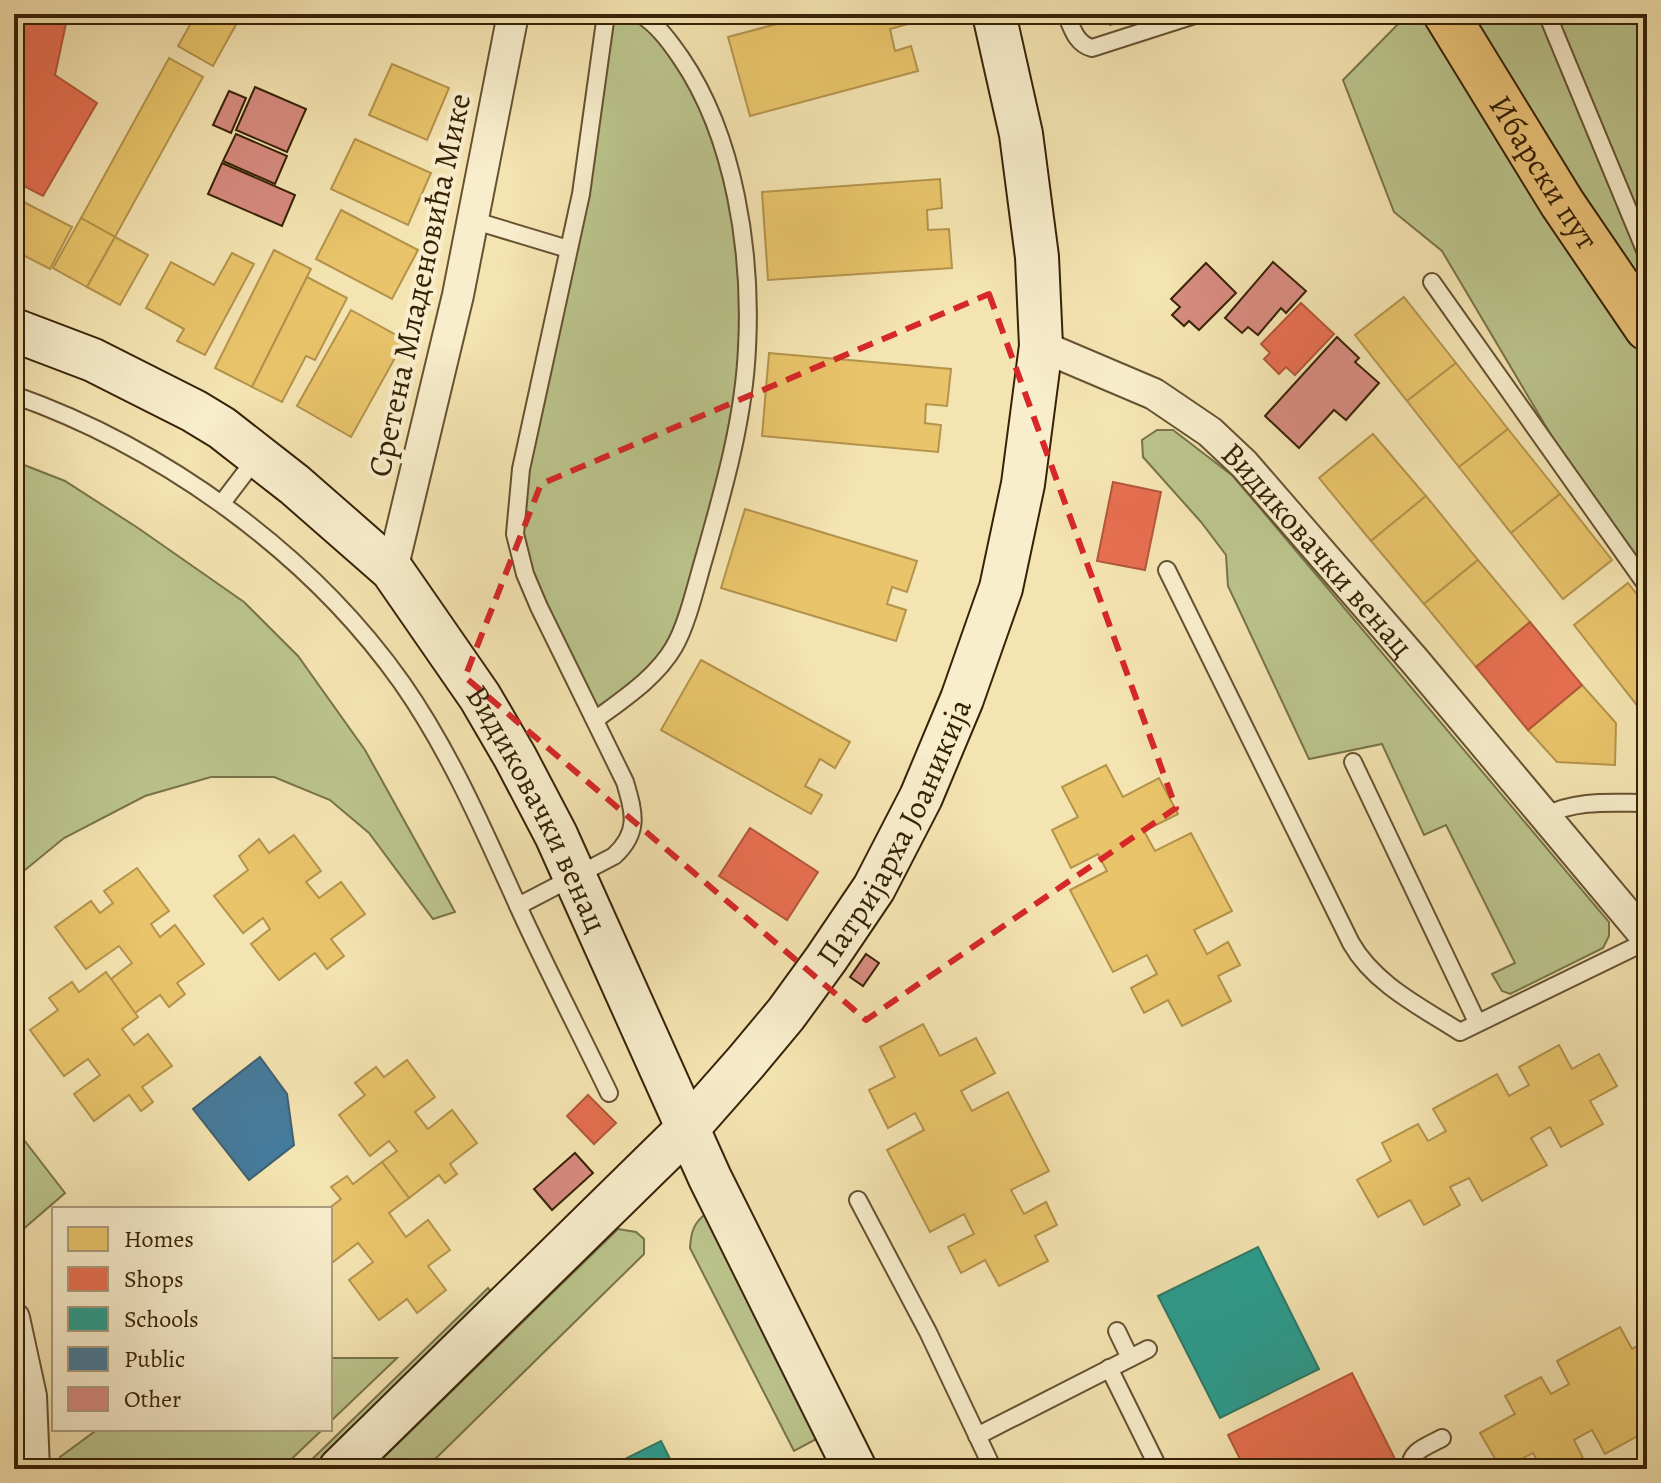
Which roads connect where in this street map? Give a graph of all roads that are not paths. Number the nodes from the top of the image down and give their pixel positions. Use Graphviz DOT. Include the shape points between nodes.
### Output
graph roads {
  1 [pos="513,14"];
  2 [pos="606,14"];
  3 [pos="640,14"];
  4 [pos="994,14"];
  5 [pos="1066,14"];
  6 [pos="1198,14"];
  7 [pos="1446,14"];
  8 [pos="1547,14"];
  9 [pos="472,220"];
  10 [pos="568,249"];
  11 [pos="1647,255"];
  12 [pos="1432,282"];
  13 [pos="1647,328"];
  14 [pos="14,330"];
  15 [pos="1041,346"];
  16 [pos="14,395"];
  17 [pos="258,456"];
  18 [pos="222,503"];
  19 [pos="392,570"];
  20 [pos="1167,570"];
  21 [pos="1647,586"];
  22 [pos="595,720"];
  23 [pos="1353,762"];
  24 [pos="1647,803"];
  25 [pos="1545,816"];
  26 [pos="575,877"];
  27 [pos="518,906"];
  28 [pos="1647,939"];
  29 [pos="1477,1022"];
  30 [pos="609,1093"];
  31 [pos="687,1129"];
  32 [pos="858,1200"];
  33 [pos="14,1318"];
  34 [pos="1117,1331"];
  35 [pos="1148,1349"];
  36 [pos="1130,1358"];
  37 [pos="1109,1368"];
  38 [pos="977,1436"];
  39 [pos="1442,1438"];
  40 [pos="34,1469"];
  41 [pos="340,1469"];
  42 [pos="855,1469"];
  43 [pos="993,1469"];
  44 [pos="1159,1469"];
  45 [pos="1411,1469"];
  1 -- 9 [label="street, Сретена Младеновића Мике"];
  2 -- 10 [label="lane" via="581,194"];
  3 -- 22 [label="lane" via="671,43 699,84 724,144 739,214 747,348 738,421 718,508 675,647 643,684"];
  4 -- 15 [label="main road, Патријарха Јоаникија" via="1021,134 1037,257"];
  5 -- 6 [label="lane" via="1077,39 1092,48"];
  7 -- 13 [label="main road, Ибарски пут" via="1562,203"];
  8 -- 11 [label="lane"];
  9 -- 10 [label="lane"];
  9 -- 19 [label="street, Сретена Младеновића Мике"];
  10 -- 22 [label="lane" via="521,469 515,534 539,607"];
  12 -- 21 [label="lane"];
  14 -- 17 [label="main road, Видиковачки венац" via="146,385"];
  15 -- 25 [label="street, Видиковачки венац" via="1154,394 1222,443"];
  15 -- 31 [label="main road, Патријарха Јоаникија" via="1023,484 1001,588 921,797 874,888 826,959"];
  16 -- 18 [label="lane" via="129,448"];
  17 -- 18 [label="lane"];
  17 -- 19 [label="main road, Видиковачки венац"];
  18 -- 27 [label="lane" via="330,597 402,684 469,795"];
  19 -- 26 [label="main road, Видиковачки венац" via="480,697"];
  20 -- 29 [label="lane" via="1361,962 1460,1032"];
  22 -- 26 [label="lane" via="625,782 632,804 632,834 614,856"];
  23 -- 29 [label="lane"];
  24 -- 25 [label="lane" via="1578,805"];
  25 -- 28 [label="street, Видиковачки венац"];
  26 -- 27 [label="lane"];
  26 -- 31 [label="main road, Видиковачки венац"];
  27 -- 30 [label="lane"];
  28 -- 29 [label="lane"];
  31 -- 41 [label="main road, Патријарха Јоаникија"];
  31 -- 42 [label="main road, Видиковачки венац"];
  32 -- 38 [label="lane"];
  33 -- 40 [label="street" via="31,1396"];
  34 -- 36 [label="lane"];
  35 -- 36 [label="lane"];
  36 -- 37 [label="lane"];
  37 -- 38 [label="lane"];
  37 -- 44 [label="lane"];
  38 -- 43 [label="lane"];
  39 -- 45 [label="lane" via="1414,1454"];
}
